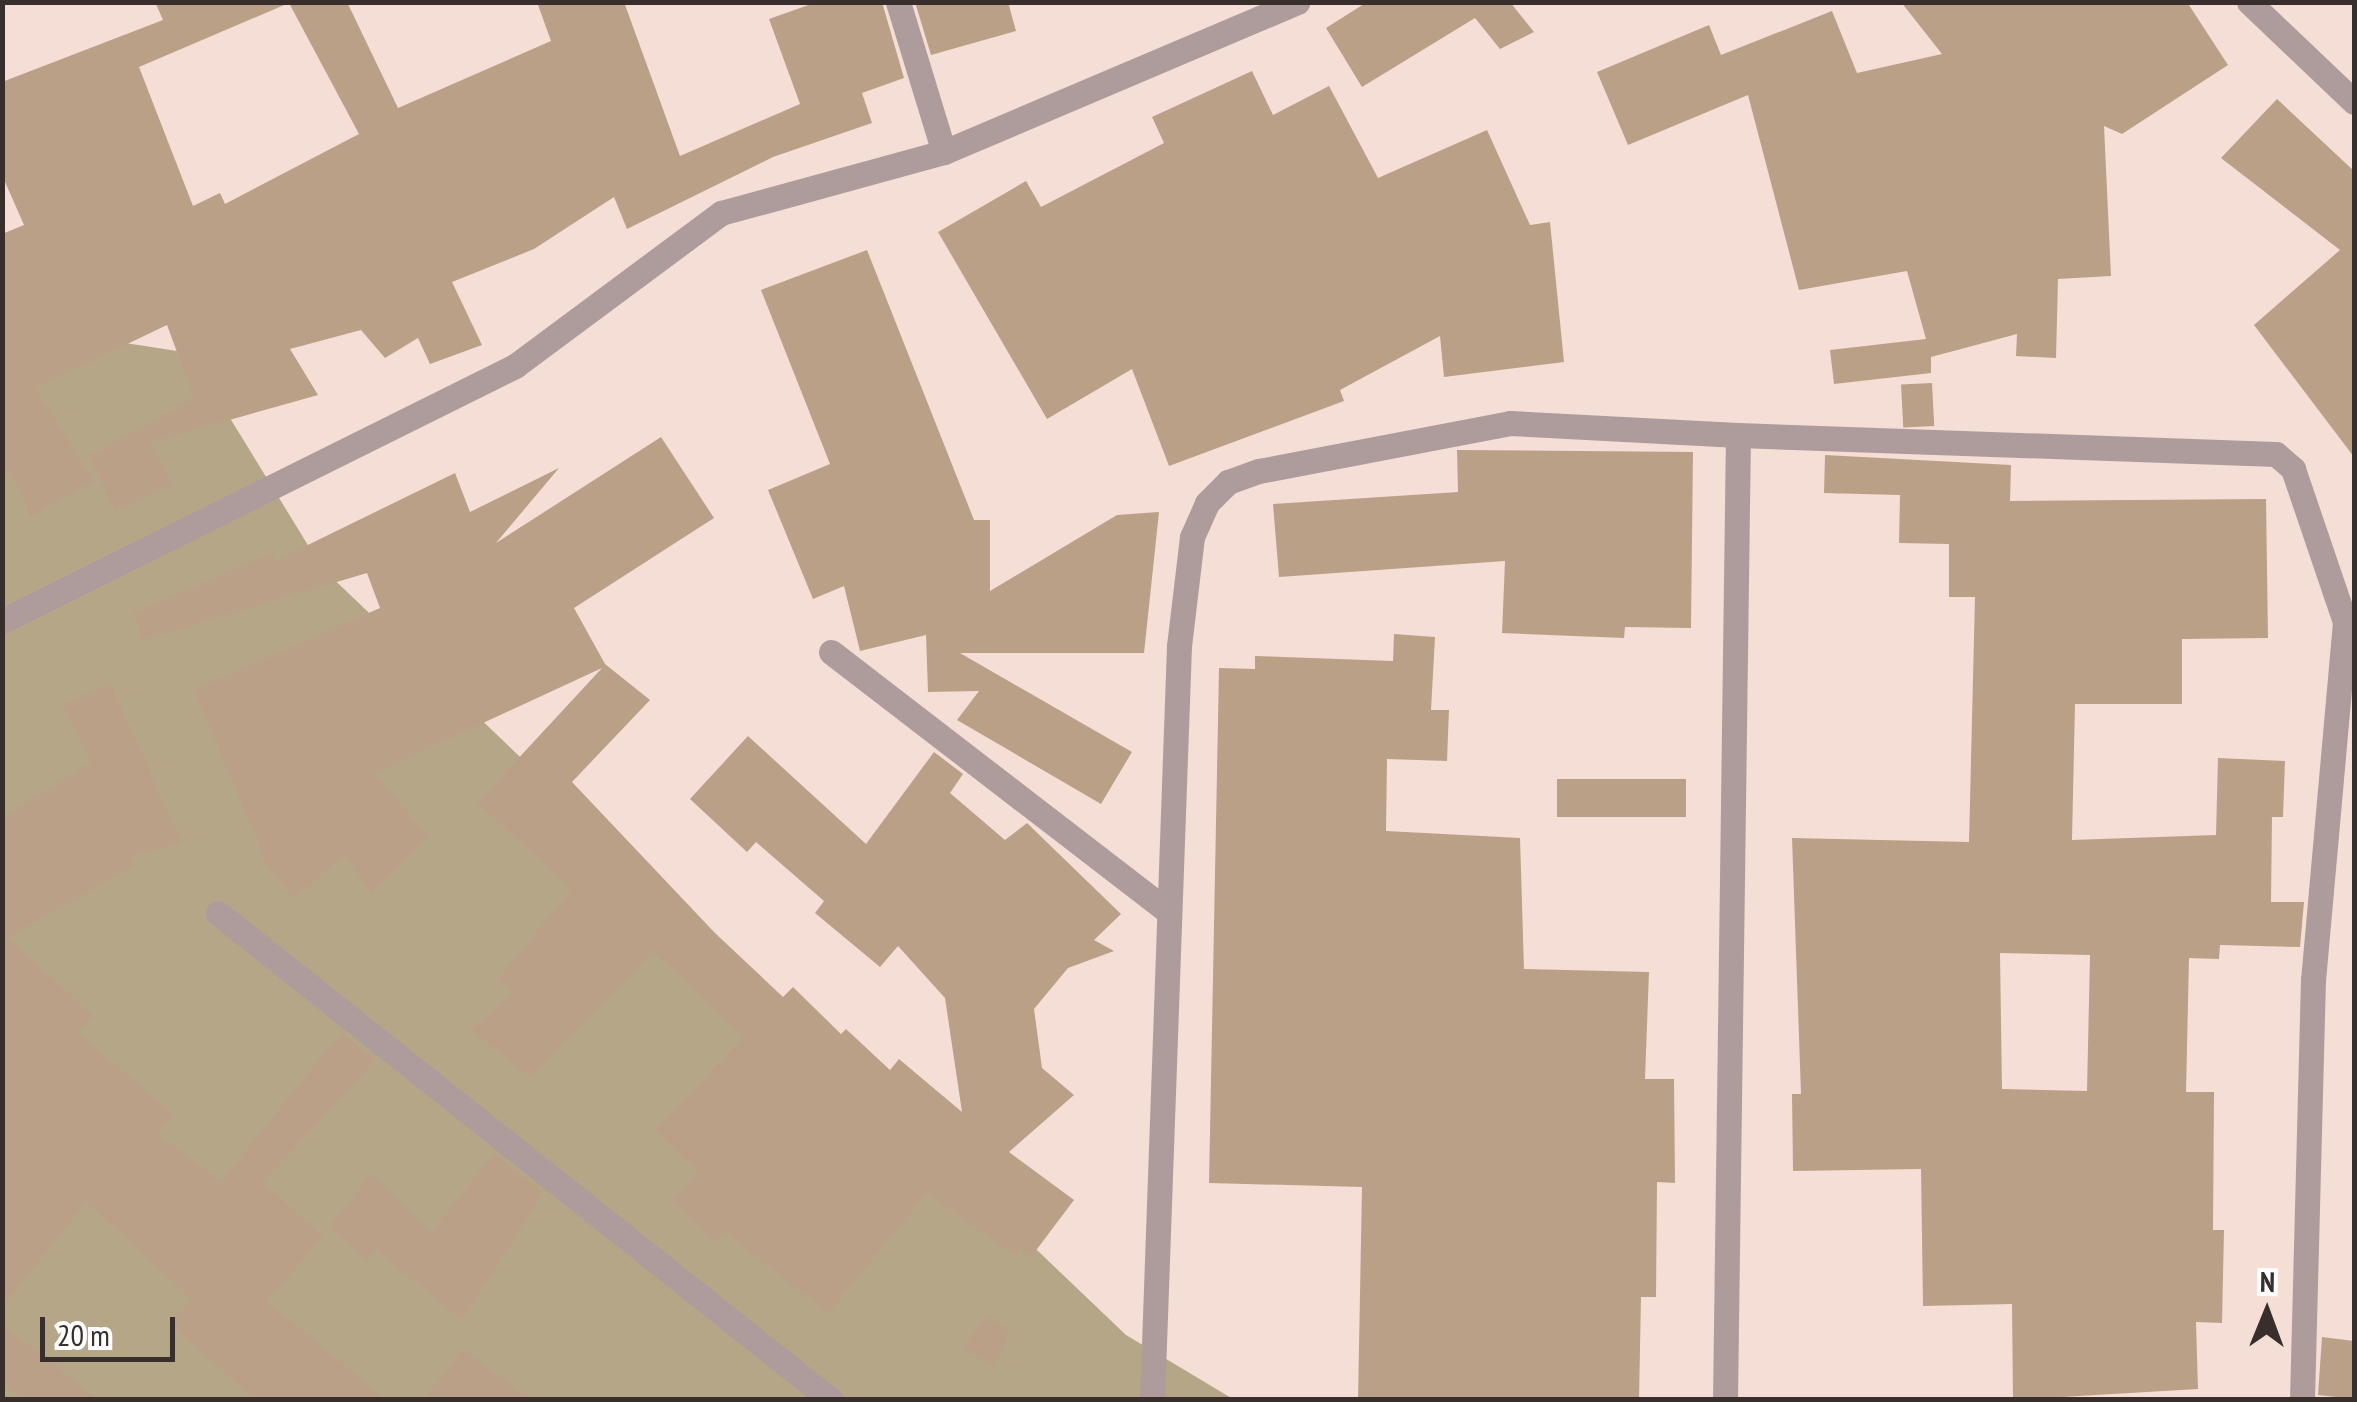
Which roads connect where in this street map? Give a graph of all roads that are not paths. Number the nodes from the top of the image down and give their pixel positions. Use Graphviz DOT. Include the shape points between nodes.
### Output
graph roads {
  1 [pos="898,2"];
  2 [pos="1297,2"];
  3 [pos="2248,2"];
  4 [pos="2354,102"];
  5 [pos="944,152"];
  6 [pos="1738,435"];
  7 [pos="2350,617"];
  8 [pos="3,620"];
  9 [pos="831,652"];
  10 [pos="1169,912"];
  11 [pos="218,913"];
  12 [pos="831,1400"];
  13 [pos="1152,1400"];
  14 [pos="1725,1400"];
  15 [pos="2302,1400"];
  1 -- 5 [label="street"];
  2 -- 5 [label="street"];
  3 -- 4 [label="street"];
  5 -- 8 [label="street" via="721,213 516,366"];
  6 -- 7 [label="street" via="2276,454 2293,469"];
  6 -- 10 [label="street" via="1510,423 1228,482 1207,503 1186,571"];
  6 -- 14 [label="street"];
  7 -- 15 [label="street" via="2313,979"];
  9 -- 10 [label="street"];
  10 -- 13 [label="street"];
  11 -- 12 [label="street"];
}
